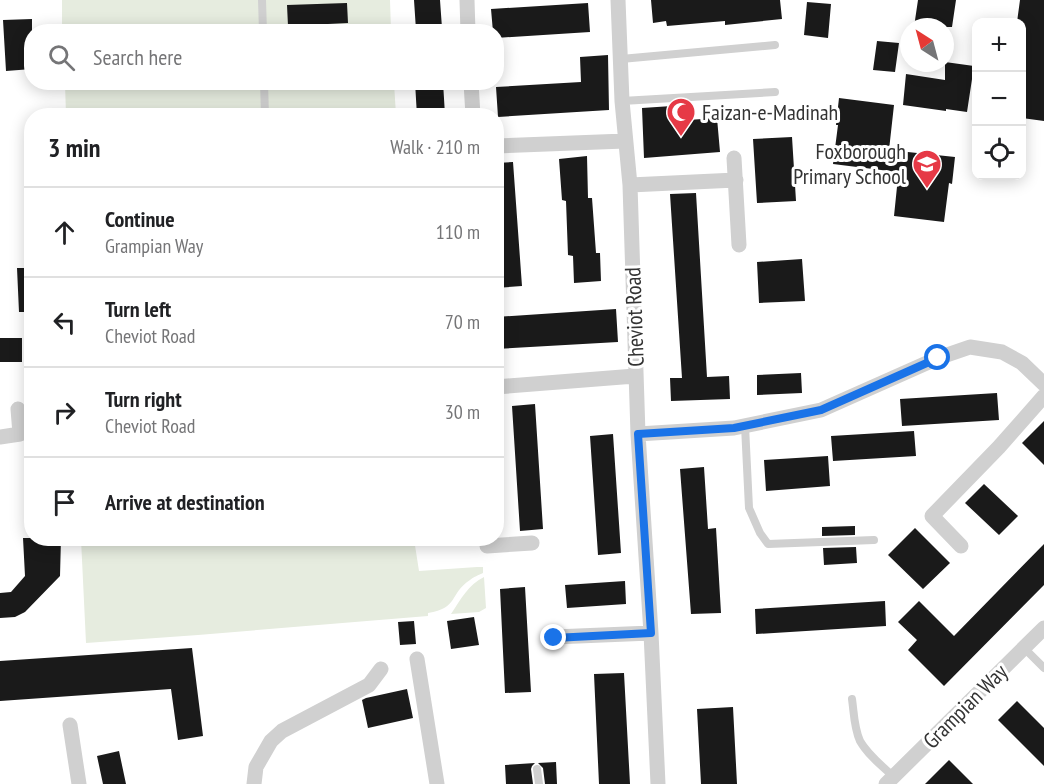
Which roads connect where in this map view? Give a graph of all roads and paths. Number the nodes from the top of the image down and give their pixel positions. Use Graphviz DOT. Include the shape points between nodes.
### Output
graph roads {
  1 [pos="262,0"];
  2 [pos="467,0"];
  3 [pos="618,0"];
  4 [pos="263,24"];
  5 [pos="468,24"];
  6 [pos="775,45"];
  7 [pos="621,59"];
  8 [pos="264,90"];
  9 [pos="471,90"];
  10 [pos="775,92"];
  11 [pos="622,101"];
  12 [pos="265,108"];
  13 [pos="473,108"];
  14 [pos="625,141"];
  15 [pos="504,146"];
  16 [pos="734,158"];
  17 [pos="736,180"];
  18 [pos="630,185"];
  19 [pos="739,246"];
  20 [pos="635,376"];
  21 [pos="1044,384"];
  22 [pos="504,386"];
  23 [pos="1044,396"];
  24 [pos="18,409"];
  25 [pos="746,426"];
  26 [pos="638,434"];
  27 [pos="0,437"];
  28 [pos="874,540"];
  29 [pos="532,543"];
  30 [pos="504,545"];
  31 [pos="961,546"];
  32 [pos="1044,628"];
  33 [pos="651,633"];
  34 [pos="554,638"];
  35 [pos="1024,648"];
  36 [pos="417,659"];
  37 [pos="1044,668"];
  38 [pos="381,669"];
  39 [pos="852,699"];
  40 [pos="70,724"];
  41 [pos="537,769"];
  42 [pos="890,780"];
  43 [pos="79,784"];
  44 [pos="255,784"];
  45 [pos="437,784"];
  46 [pos="539,784"];
  47 [pos="658,784"];
  1 -- 4 [label="lane"];
  2 -- 5 [label="street"];
  3 -- 7 [label="street, Cheviot Road"];
  6 -- 7 [label="lane"];
  7 -- 11 [label="street, Cheviot Road"];
  8 -- 12 [label="lane"];
  9 -- 13 [label="street"];
  10 -- 11 [label="lane"];
  11 -- 14 [label="street, Cheviot Road"];
  14 -- 15 [label="street"];
  14 -- 18 [label="street, Cheviot Road"];
  16 -- 17 [label="street"];
  17 -- 18 [label="street"];
  17 -- 19 [label="street"];
  18 -- 20 [label="street, Cheviot Road"];
  20 -- 22 [label="street"];
  20 -- 26 [label="street, Cheviot Road"];
  21 -- 25 [label="street" via="1022,363 1002,352 970,347 821,410"];
  23 -- 31 [label="street" via="932,516"];
  24 -- 27 [label="street" via="20,434"];
  25 -- 26 [label="street"];
  25 -- 28 [label="lane" via="749,508 768,544"];
  26 -- 33 [label="street, Cheviot Road"];
  29 -- 30 [label="street"];
  32 -- 35 [label="street, Grampian Way"];
  33 -- 34 [label="street"];
  33 -- 47 [label="street, Cheviot Road"];
  35 -- 37 [label="lane"];
  35 -- 42 [label="street, Grampian Way"];
  36 -- 45 [label="street"];
  38 -- 44 [label="street" via="369,685 282,731 271,741 256,767"];
  39 -- 42 [label="lane" via="861,742"];
  40 -- 43 [label="street"];
  41 -- 46 [label="lane"];
}
